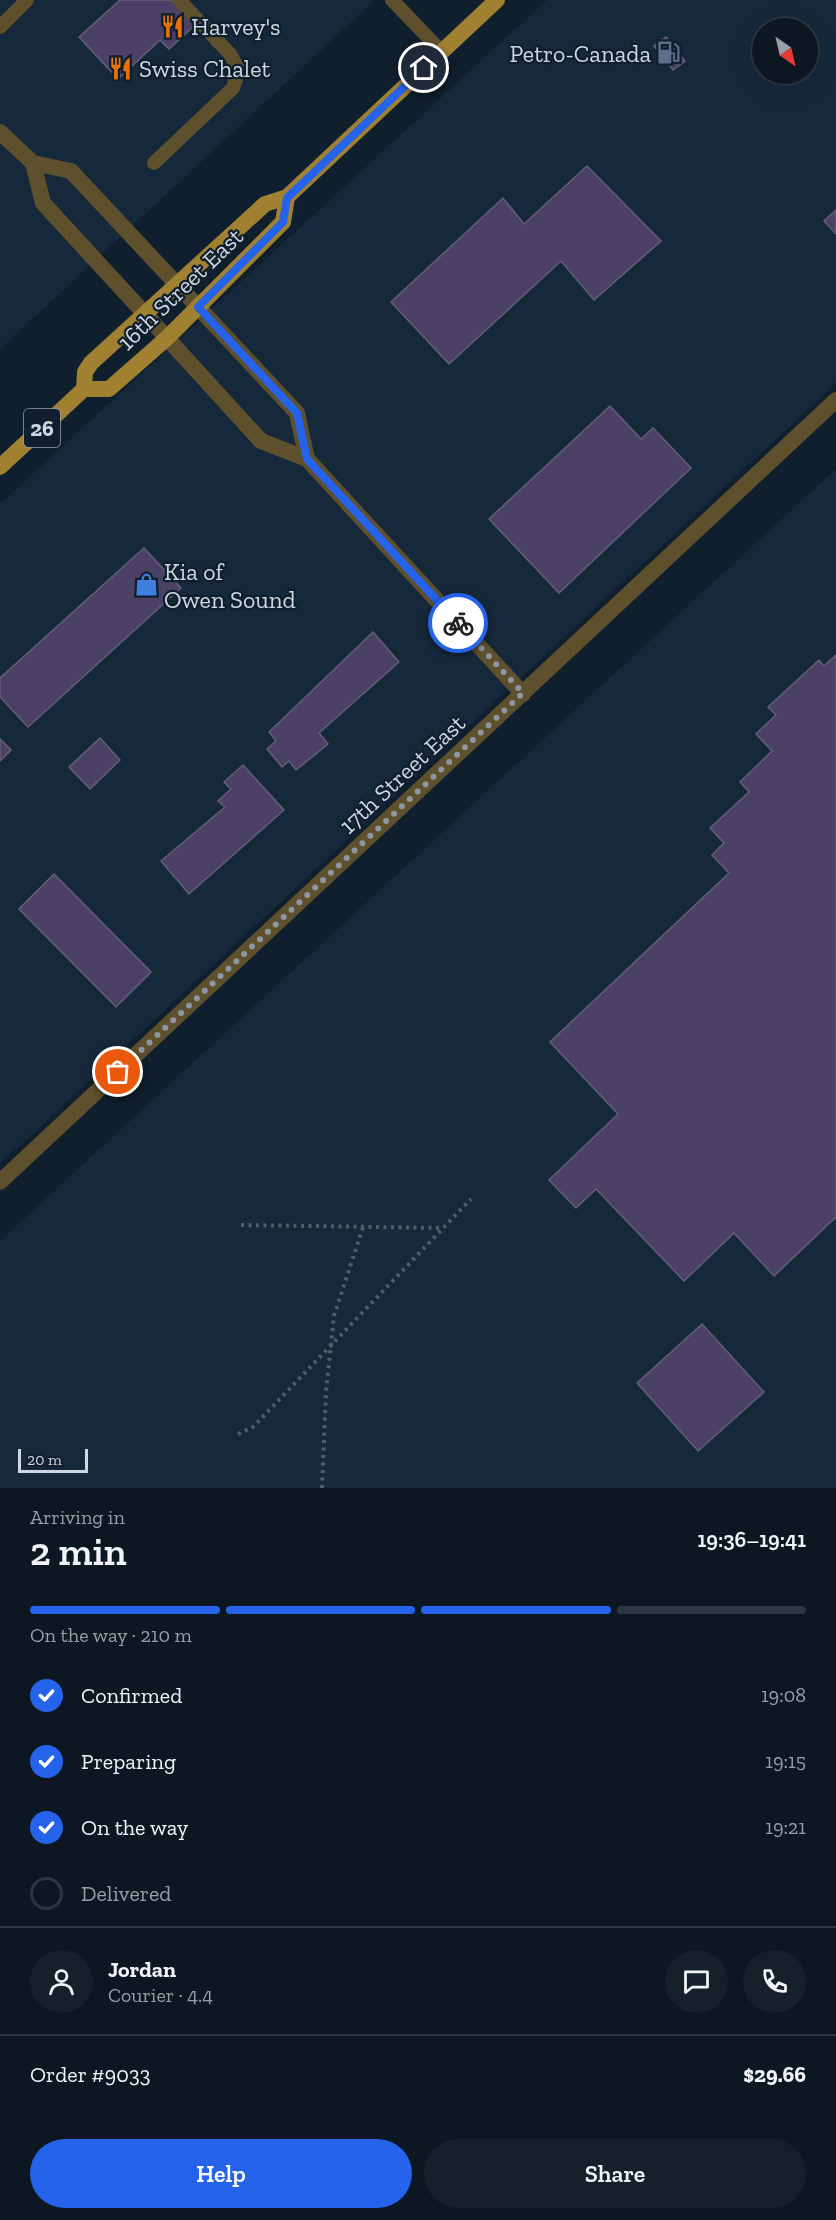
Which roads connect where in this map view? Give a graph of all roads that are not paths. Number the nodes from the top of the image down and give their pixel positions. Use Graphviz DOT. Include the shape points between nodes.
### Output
graph roads {
  1 [pos="27,0"];
  2 [pos="179,0"];
  3 [pos="392,0"];
  4 [pos="497,0"];
  5 [pos="0,27"];
  6 [pos="442,52"];
  7 [pos="0,132"];
  8 [pos="33,163"];
  9 [pos="154,163"];
  10 [pos="287,198"];
  11 [pos="177,282"];
  12 [pos="198,307"];
  13 [pos="144,312"];
  14 [pos="167,338"];
  15 [pos="84,389"];
  16 [pos="836,400"];
  17 [pos="307,459"];
  18 [pos="0,467"];
  19 [pos="523,693"];
  20 [pos="0,1182"];
  1 -- 5 [label="lane"];
  2 -- 9 [label="lane" via="230,54 238,70 233,88"];
  3 -- 6 [label="lane"];
  4 -- 6 [label="main road, 16th Street East / 26"];
  6 -- 10 [label="main road, 16th Street East / 26"];
  7 -- 8 [label="street"];
  8 -- 11 [label="street" via="71,171"];
  8 -- 13 [label="street" via="43,203"];
  10 -- 11 [label="main road, 16th Street East / 26" via="265,204"];
  10 -- 12 [label="main road, 16th Street East / 26" via="283,222"];
  11 -- 12 [label="street"];
  11 -- 13 [label="main road, 16th Street East / 26"];
  12 -- 14 [label="main road, 16th Street East / 26"];
  12 -- 17 [label="street" via="297,413"];
  13 -- 14 [label="street"];
  13 -- 15 [label="main road, 16th Street East / 26" via="91,363 85,372"];
  14 -- 15 [label="main road, 16th Street East / 26" via="109,389"];
  14 -- 17 [label="street" via="261,441"];
  15 -- 18 [label="main road, 16th Street East / 26"];
  16 -- 19 [label="street, 17th Street East"];
  17 -- 19 [label="street"];
  19 -- 20 [label="street, 17th Street East"];
}
